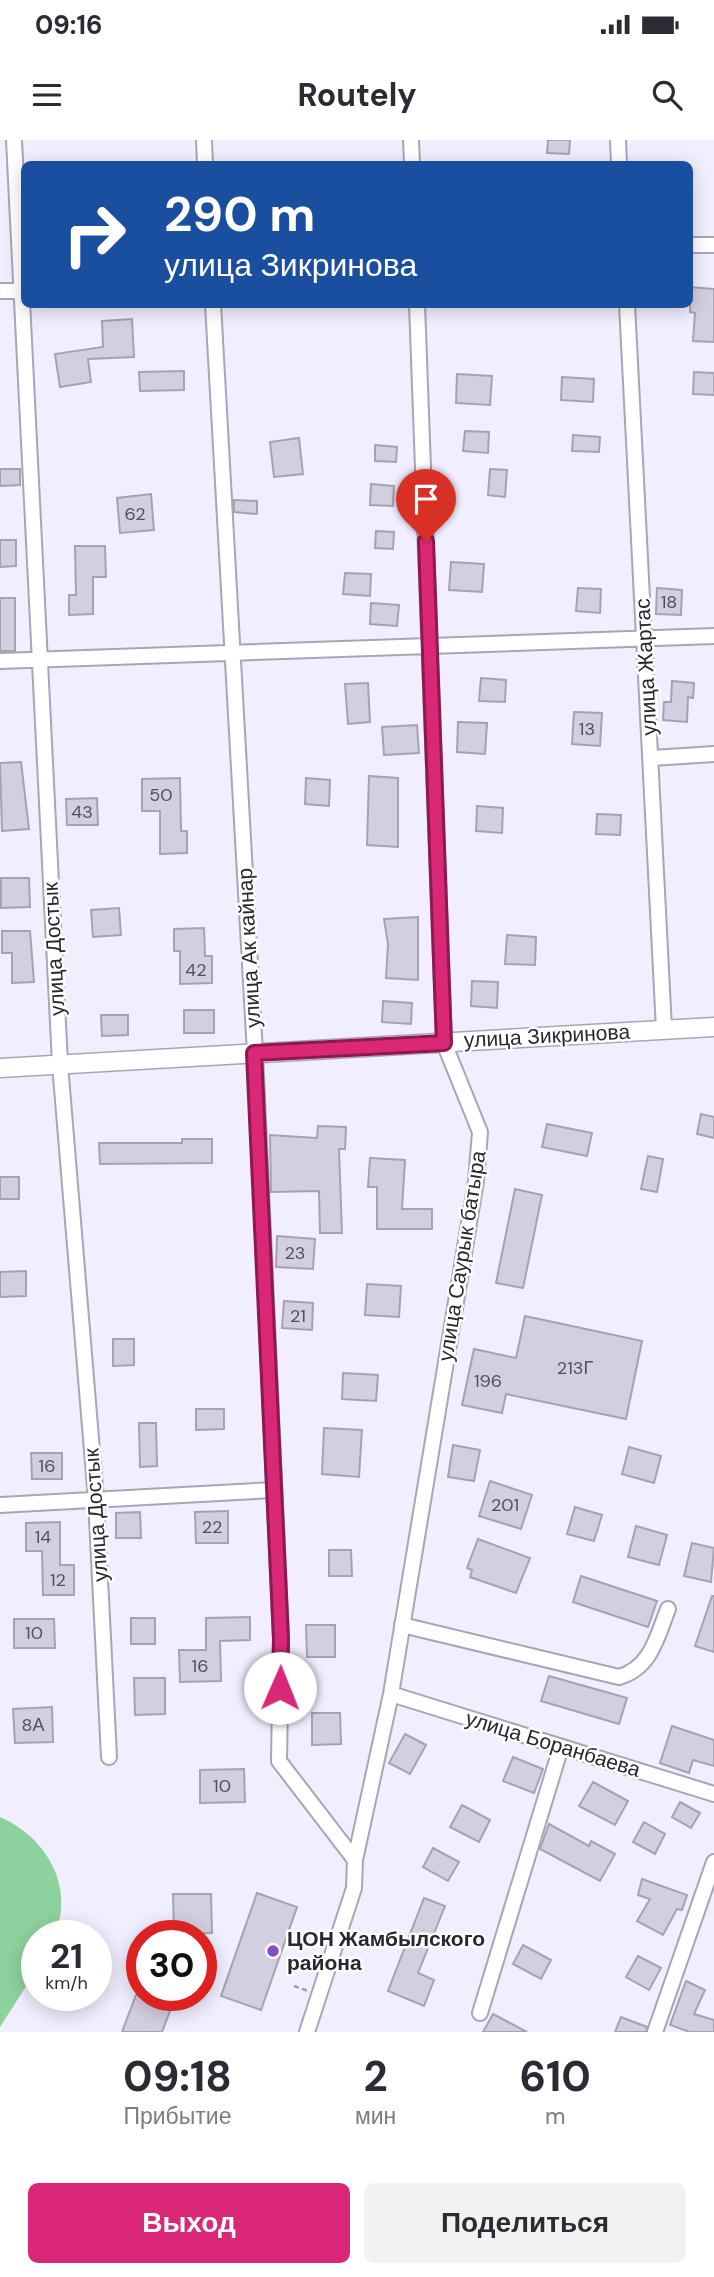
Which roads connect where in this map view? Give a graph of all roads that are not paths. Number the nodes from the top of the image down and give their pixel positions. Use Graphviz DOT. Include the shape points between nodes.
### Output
graph roads {
  1 [pos="14,140"];
  2 [pos="204,140"];
  3 [pos="411,140"];
  4 [pos="618,140"];
  5 [pos="205,161"];
  6 [pos="412,161"];
  7 [pos="619,161"];
  8 [pos="693,245"];
  9 [pos="714,245"];
  10 [pos="21,257"];
  11 [pos="0,291"];
  12 [pos="21,291"];
  13 [pos="24,308"];
  14 [pos="213,308"];
  15 [pos="417,308"];
  16 [pos="627,308"];
  17 [pos="714,636"];
  18 [pos="645,640"];
  19 [pos="430,646"];
  20 [pos="232,654"];
  21 [pos="39,658"];
  22 [pos="0,661"];
  23 [pos="714,754"];
  24 [pos="652,758"];
  25 [pos="714,1027"];
  26 [pos="664,1029"];
  27 [pos="444,1043"];
  28 [pos="254,1053"];
  29 [pos="60,1064"];
  30 [pos="0,1068"];
  31 [pos="274,1490"];
  32 [pos="96,1499"];
  33 [pos="0,1504"];
  34 [pos="668,1609"];
  35 [pos="402,1625"];
  36 [pos="391,1695"];
  37 [pos="561,1747"];
  38 [pos="110,1757"];
  39 [pos="714,1794"];
  40 [pos="714,1862"];
  41 [pos="355,1865"];
  42 [pos="480,2013"];
  43 [pos="298,2032"];
  44 [pos="307,2032"];
  45 [pos="655,2032"];
  1 -- 10 [label="street, улица Достык"];
  2 -- 5 [label="street"];
  3 -- 6 [label="street"];
  4 -- 7 [label="street"];
  8 -- 9 [label="street"];
  11 -- 12 [label="street"];
  13 -- 21 [label="street, улица Достык"];
  14 -- 20 [label="street, улица Ак кайнар"];
  15 -- 19 [label="street, улица Саурык батыра"];
  16 -- 18 [label="street, улица Жартас"];
  17 -- 18 [label="street"];
  18 -- 19 [label="street"];
  18 -- 24 [label="street, улица Жартас"];
  19 -- 20 [label="street"];
  19 -- 27 [label="street, улица Саурык батыра"];
  20 -- 21 [label="street"];
  20 -- 28 [label="street, улица Ак кайнар"];
  21 -- 22 [label="street"];
  21 -- 29 [label="street, улица Достык"];
  23 -- 24 [label="street"];
  24 -- 26 [label="street, улица Жартас"];
  25 -- 26 [label="street, улица Зикринова"];
  26 -- 27 [label="street, улица Зикринова"];
  27 -- 28 [label="street, улица Зикринова"];
  27 -- 35 [label="street, улица Саурык батыра" via="480,1132"];
  28 -- 29 [label="street, улица Зикринова"];
  28 -- 31 [label="street, улица Ак кайнар"];
  29 -- 30 [label="street, улица Зикринова"];
  29 -- 32 [label="street, улица Достык"];
  31 -- 32 [label="street"];
  31 -- 41 [label="street, улица Ак кайнар" via="281,1639 279,1761"];
  32 -- 33 [label="street"];
  32 -- 38 [label="street, улица Достык"];
  34 -- 35 [label="street" via="648,1658 632,1673 619,1677"];
  35 -- 36 [label="street, улица Саурык батыра"];
  36 -- 37 [label="street, улица Боранбаева"];
  36 -- 41 [label="street, улица Саурык батыра"];
  37 -- 39 [label="street, улица Боранбаева"];
  37 -- 42 [label="street"];
  40 -- 45 [label="street"];
  41 -- 43 [label="street, улица Саурык батыра"];
  41 -- 44 [label="street, улица Саурык батыра" via="354,1888"];
}
